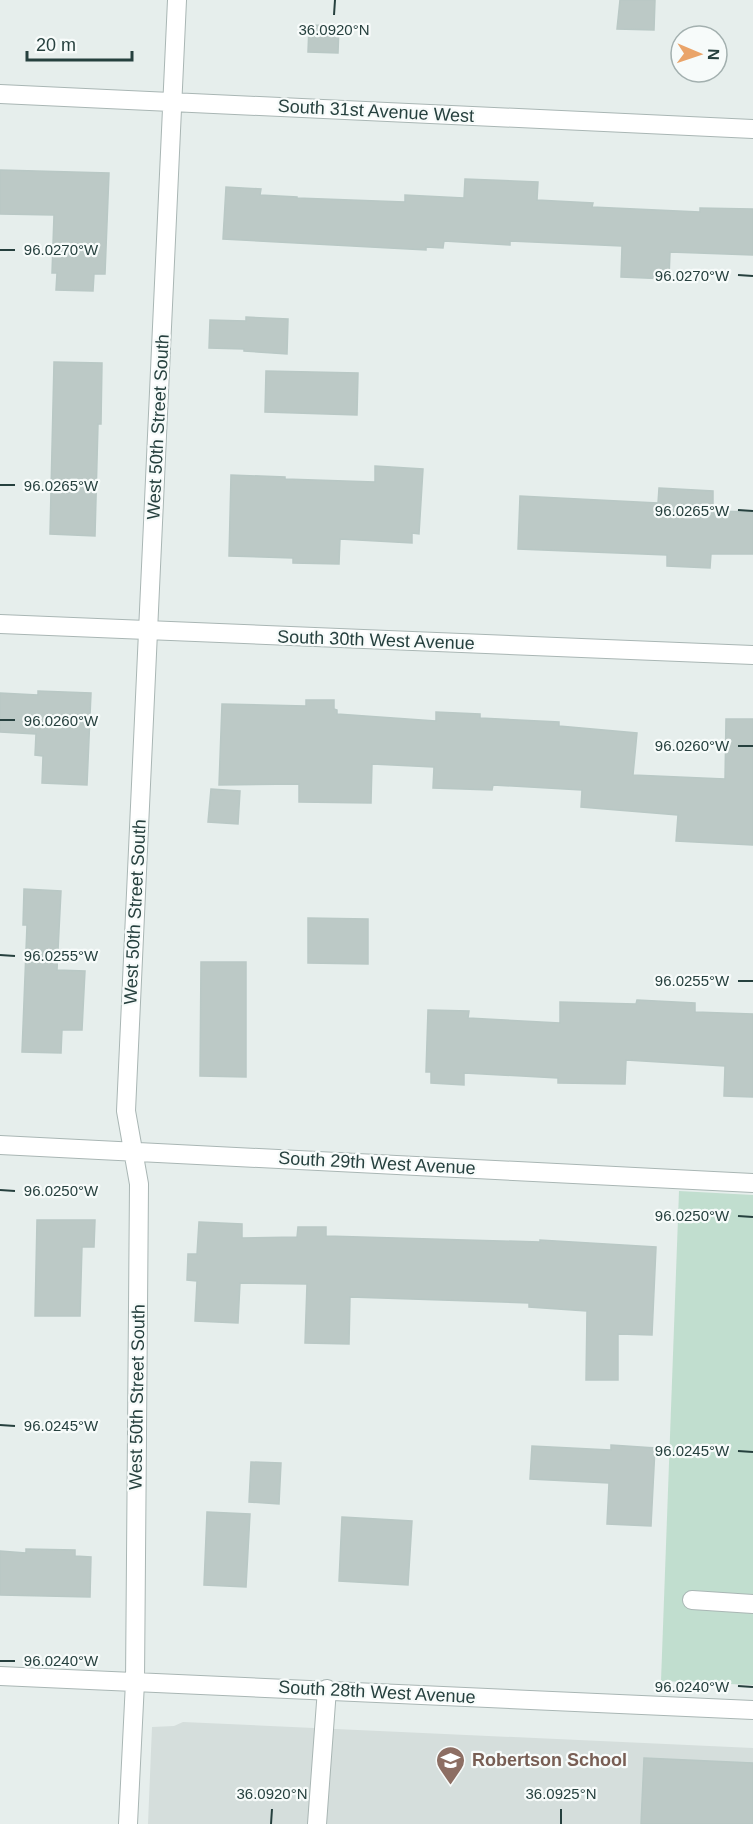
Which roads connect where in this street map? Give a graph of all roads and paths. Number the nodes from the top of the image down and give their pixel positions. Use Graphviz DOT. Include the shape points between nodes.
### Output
graph roads {
  1 [pos="177,0"];
  2 [pos="0,94"];
  3 [pos="174,102"];
  4 [pos="753,129"];
  5 [pos="0,624"];
  6 [pos="149,631"];
  7 [pos="753,655"];
  8 [pos="0,1145"];
  9 [pos="132,1150"];
  10 [pos="753,1183"];
  11 [pos="692,1600"];
  12 [pos="753,1604"];
  13 [pos="0,1676"];
  14 [pos="135,1682"];
  15 [pos="327,1689"];
  16 [pos="753,1710"];
  17 [pos="128,1824"];
  18 [pos="317,1824"];
  1 -- 3 [label="street, West 50th Street South"];
  2 -- 3 [label="street, South 31st Avenue West"];
  3 -- 4 [label="street, South 31st Avenue West"];
  3 -- 6 [label="street, West 50th Street South"];
  5 -- 6 [label="street, South 30th West Avenue"];
  6 -- 7 [label="street, South 30th West Avenue"];
  6 -- 9 [label="street, West 50th Street South" via="126,1111"];
  8 -- 9 [label="street, South 29th West Avenue"];
  9 -- 10 [label="street, South 29th West Avenue"];
  9 -- 14 [label="street, West 50th Street South" via="139,1184"];
  11 -- 12 [label="street"];
  13 -- 14 [label="street, South 28th West Avenue"];
  14 -- 15 [label="street, South 28th West Avenue"];
  14 -- 17 [label="street, West 50th Street South"];
  15 -- 16 [label="street, South 28th West Avenue"];
  15 -- 18 [label="street"];
}
